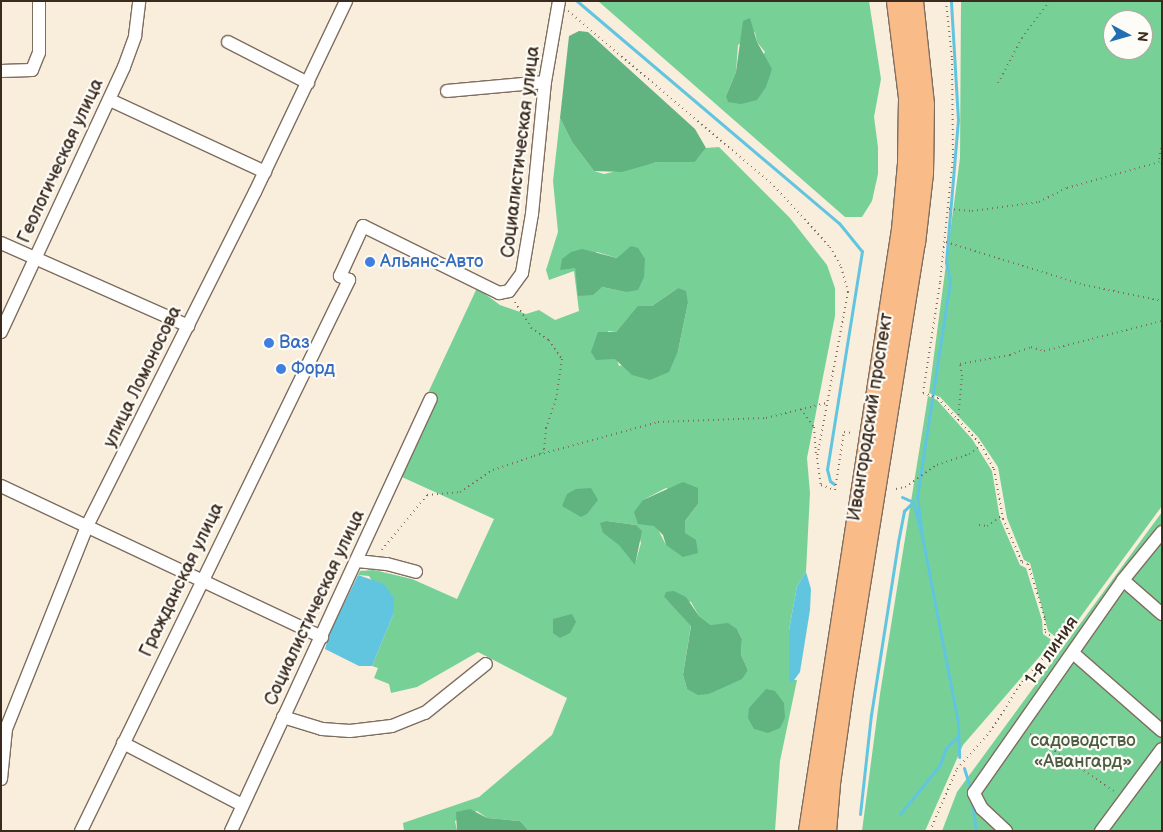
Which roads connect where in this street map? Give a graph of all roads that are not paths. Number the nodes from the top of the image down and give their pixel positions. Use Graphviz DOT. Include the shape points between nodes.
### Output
graph roads {
  1 [pos="39,1"];
  2 [pos="139,1"];
  3 [pos="346,1"];
  4 [pos="896,1"];
  5 [pos="912,1"];
  6 [pos="559,3"];
  7 [pos="228,42"];
  8 [pos="1,71"];
  9 [pos="545,82"];
  10 [pos="308,83"];
  11 [pos="447,91"];
  12 [pos="110,100"];
  13 [pos="265,172"];
  14 [pos="1,243"];
  15 [pos="36,258"];
  16 [pos="469,280"];
  17 [pos="188,326"];
  18 [pos="1,332"];
  19 [pos="431,399"];
  20 [pos="1,486"];
  21 [pos="88,524"];
  22 [pos="1162,532"];
  23 [pos="357,561"];
  24 [pos="416,572"];
  25 [pos="202,578"];
  26 [pos="1123,580"];
  27 [pos="1162,614"];
  28 [pos="322,637"];
  29 [pos="1073,653"];
  30 [pos="486,664"];
  31 [pos="283,717"];
  32 [pos="1162,731"];
  33 [pos="123,743"];
  34 [pos="1162,749"];
  35 [pos="1,778"];
  36 [pos="242,805"];
  37 [pos="81,831"];
  38 [pos="231,831"];
  39 [pos="808,831"];
  40 [pos="826,831"];
  41 [pos="1006,831"];
  42 [pos="1101,831"];
  1 -- 8 [label="street" via="39,53 32,70"];
  2 -- 12 [label="street, Геологическая улица" via="135,36"];
  3 -- 10 [label="street, улица Ломоносова"];
  4 -- 39 [label="highway, Ивангородский проспект" via="908,97 902,220"];
  5 -- 40 [label="highway, Ивангородский проспект" via="924,104 923,173 915,243 843,693"];
  6 -- 9 [label="street, Социалистическая улица"];
  7 -- 10 [label="street"];
  9 -- 11 [label="street"];
  9 -- 16 [label="street, Социалистическая улица" via="525,266 509,290 499,293"];
  10 -- 13 [label="street, улица Ломоносова"];
  12 -- 13 [label="street"];
  12 -- 15 [label="street, Геологическая улица"];
  13 -- 17 [label="street, улица Ломоносова"];
  14 -- 15 [label="street"];
  15 -- 17 [label="street"];
  15 -- 18 [label="street, Геологическая улица"];
  16 -- 25 [label="street, Гражданская улица" via="363,226 340,276 349,280"];
  17 -- 21 [label="street, улица Ломоносова"];
  19 -- 23 [label="street, Социалистическая улица"];
  20 -- 21 [label="street"];
  21 -- 25 [label="street"];
  21 -- 35 [label="street, улица Ломоносова" via="6,729"];
  22 -- 26 [label="street, 1-я линия"];
  23 -- 24 [label="street" via="371,561"];
  23 -- 28 [label="street, Социалистическая улица"];
  25 -- 28 [label="street"];
  25 -- 33 [label="street, Гражданская улица"];
  26 -- 27 [label="street"];
  26 -- 29 [label="street, 1-я линия"];
  28 -- 31 [label="street, Социалистическая улица"];
  29 -- 32 [label="street"];
  29 -- 41 [label="street, 1-я линия" via="974,793 982,809"];
  30 -- 31 [label="street" via="425,714 392,726 322,729"];
  31 -- 36 [label="street, Социалистическая улица"];
  33 -- 36 [label="street"];
  33 -- 37 [label="street, Гражданская улица"];
  34 -- 42 [label="street"];
  36 -- 38 [label="street, Социалистическая улица"];
}
